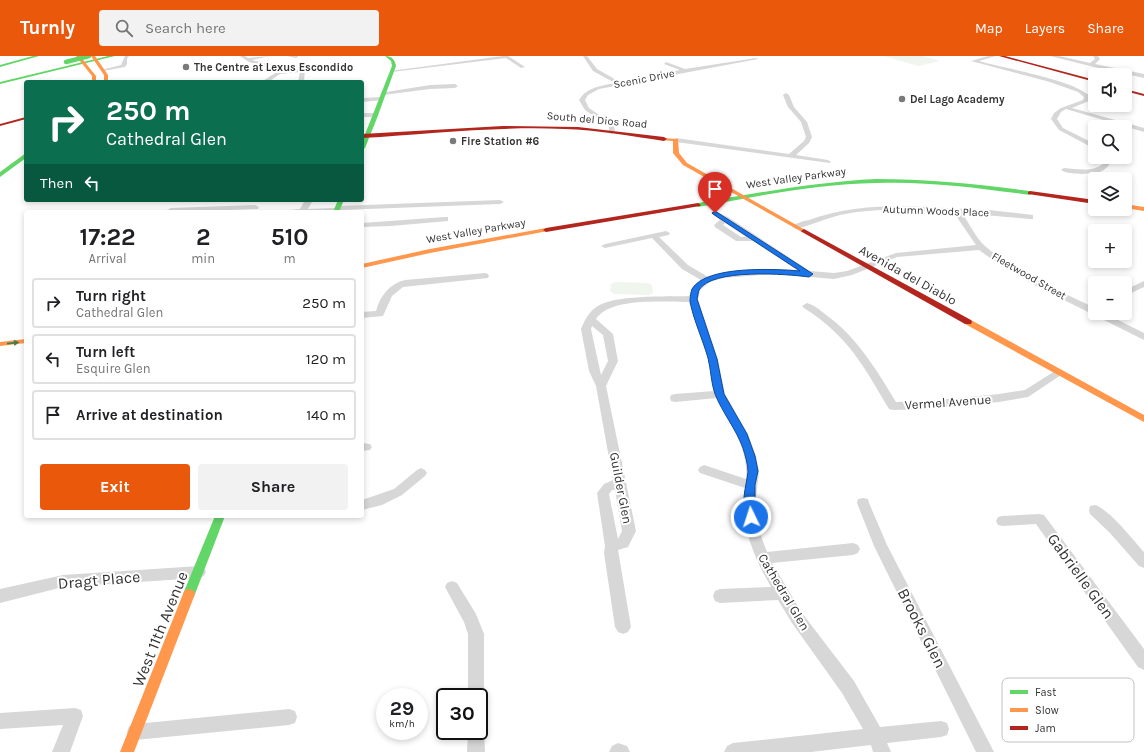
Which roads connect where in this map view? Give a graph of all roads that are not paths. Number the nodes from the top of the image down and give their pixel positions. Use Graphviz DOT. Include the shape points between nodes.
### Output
graph roads {
  1 [pos="113,56"];
  2 [pos="126,56"];
  3 [pos="268,56"];
  4 [pos="289,56"];
  5 [pos="387,56"];
  6 [pos="585,56"];
  7 [pos="994,56"];
  8 [pos="1001,56"];
  9 [pos="1009,56"];
  10 [pos="1052,56"];
  11 [pos="1095,56"];
  12 [pos="296,57"];
  13 [pos="506,57"];
  14 [pos="64,58"];
  15 [pos="87,58"];
  16 [pos="244,58"];
  17 [pos="756,59"];
  18 [pos="41,60"];
  19 [pos="666,63"];
  20 [pos="1090,65"];
  21 [pos="0,66"];
  22 [pos="523,67"];
  23 [pos="103,70"];
  24 [pos="392,70"];
  25 [pos="685,71"];
  26 [pos="279,72"];
  27 [pos="91,73"];
  28 [pos="0,74"];
  29 [pos="1144,76"];
  30 [pos="1088,78"];
  31 [pos="1088,78"];
  32 [pos="94,80"];
  33 [pos="101,80"];
  34 [pos="106,80"];
  35 [pos="267,80"];
  36 [pos="302,80"];
  37 [pos="0,83"];
  38 [pos="620,84"];
  39 [pos="455,86"];
  40 [pos="1132,89"];
  41 [pos="1132,91"];
  42 [pos="1144,92"];
  43 [pos="1144,95"];
  44 [pos="786,96"];
  45 [pos="364,101"];
  46 [pos="375,105"];
  47 [pos="1067,108"];
  48 [pos="364,113"];
  49 [pos="24,119"];
  50 [pos="24,122"];
  51 [pos="0,125"];
  52 [pos="0,128"];
  53 [pos="1144,130"];
  54 [pos="612,132"];
  55 [pos="365,136"];
  56 [pos="676,140"];
  57 [pos="1088,143"];
  58 [pos="791,156"];
  59 [pos="24,157"];
  60 [pos="828,162"];
  61 [pos="1106,164"];
  62 [pos="1064,170"];
  63 [pos="0,175"];
  64 [pos="739,195"];
  65 [pos="1088,197"];
  66 [pos="1088,201"];
  67 [pos="178,202"];
  68 [pos="500,202"];
  69 [pos="1132,203"];
  70 [pos="1144,205"];
  71 [pos="1132,207"];
  72 [pos="338,208"];
  73 [pos="1144,209"];
  74 [pos="172,210"];
  75 [pos="315,210"];
  76 [pos="957,211"];
  77 [pos="715,213"];
  78 [pos="1030,217"];
  79 [pos="445,219"];
  80 [pos="364,225"];
  81 [pos="796,227"];
  82 [pos="666,233"];
  83 [pos="654,236"];
  84 [pos="605,246"];
  85 [pos="981,248"];
  86 [pos="364,259"];
  87 [pos="364,266"];
  88 [pos="866,266"];
  89 [pos="809,274"];
  90 [pos="485,276"];
  91 [pos="707,280"];
  92 [pos="1144,284"];
  93 [pos="1132,290"];
  94 [pos="694,299"];
  95 [pos="807,306"];
  96 [pos="1088,308"];
  97 [pos="364,315"];
  98 [pos="590,320"];
  99 [pos="1111,320"];
  100 [pos="1144,337"];
  101 [pos="24,341"];
  102 [pos="0,344"];
  103 [pos="1059,373"];
  104 [pos="601,386"];
  105 [pos="720,394"];
  106 [pos="675,398"];
  107 [pos="1144,419"];
  108 [pos="704,470"];
  109 [pos="421,473"];
  110 [pos="620,483"];
  111 [pos="750,485"];
  112 [pos="863,503"];
  113 [pos="364,504"];
  114 [pos="1095,510"];
  115 [pos="219,518"];
  116 [pos="1003,521"];
  117 [pos="612,546"];
  118 [pos="853,549"];
  119 [pos="762,558"];
  120 [pos="1144,562"];
  121 [pos="199,572"];
  122 [pos="452,587"];
  123 [pos="782,593"];
  124 [pos="0,596"];
  125 [pos="720,596"];
  126 [pos="623,627"];
  127 [pos="1144,662"];
  128 [pos="476,688"];
  129 [pos="289,717"];
  130 [pos="0,720"];
  131 [pos="941,729"];
  132 [pos="135,732"];
  133 [pos="876,736"];
  134 [pos="476,740"];
  135 [pos="61,752"];
  136 [pos="127,752"];
  137 [pos="476,752"];
  138 [pos="733,752"];
  139 [pos="882,752"];
  140 [pos="985,752"];
  1 -- 15 [label="main road"];
  2 -- 23 [label="street" via="125,64 122,66"];
  3 -- 16 [label="street"];
  4 -- 12 [label="street"];
  5 -- 24 [label="main road" via="393,61"];
  6 -- 38 [label="street" via="595,70"];
  7 -- 47 [label="street" via="970,62 1068,85 1087,96 1084,102"];
  8 -- 30 [label="main road"];
  9 -- 31 [label="main road"];
  10 -- 20 [label="street"];
  11 -- 20 [label="street" via="1097,60"];
  13 -- 22 [label="street"];
  13 -- 24 [label="street"];
  14 -- 15 [label="main road, bridge"];
  14 -- 28 [label="main road"];
  15 -- 23 [label="main road"];
  15 -- 27 [label="main road"];
  15 -- 37 [label="main road"];
  16 -- 26 [label="street" via="251,63 273,67"];
  17 -- 25 [label="street, Scenic Drive"];
  18 -- 21 [label="main road"];
  18 -- 28 [label="main road"];
  19 -- 25 [label="street"];
  20 -- 29 [label="street"];
  23 -- 34 [label="main road"];
  24 -- 46 [label="main road"];
  25 -- 38 [label="street, Scenic Drive"];
  26 -- 35 [label="street"];
  26 -- 36 [label="street" via="306,69"];
  27 -- 32 [label="main road"];
  27 -- 33 [label="main road" via="99,74"];
  38 -- 54 [label="street, Scenic Drive" via="593,90 584,95 582,100 587,109 612,126"];
  39 -- 46 [label="street" via="430,87"];
  40 -- 42 [label="main road"];
  41 -- 43 [label="main road"];
  44 -- 58 [label="street" via="804,122 809,137"];
  45 -- 46 [label="street"];
  46 -- 48 [label="street"];
  46 -- 55 [label="main road"];
  47 -- 53 [label="street"];
  47 -- 57 [label="street" via="1056,114 1055,122 1068,133"];
  49 -- 51 [label="main road"];
  50 -- 52 [label="main road"];
  54 -- 55 [label="main road, South del Dios Road" via="528,127"];
  54 -- 56 [label="main road, South del Dios Road"];
  56 -- 58 [label="street, South del Dios Road"];
  56 -- 64 [label="main road, Avenida del Diablo" via="676,154 680,160"];
  58 -- 60 [label="street, South del Dios Road"];
  59 -- 63 [label="main road"];
  61 -- 62 [label="street" via="1100,169"];
  64 -- 65 [label="main road, West Valley Parkway" via="807,181 884,177 968,181"];
  64 -- 66 [label="main road, West Valley Parkway" via="828,184 899,181 965,185"];
  64 -- 81 [label="main road, Avenida del Diablo"];
  64 -- 86 [label="main road, West Valley Parkway" via="463,238"];
  64 -- 87 [label="main road, West Valley Parkway" via="481,241"];
  67 -- 74 [label="street"];
  68 -- 72 [label="street"];
  69 -- 70 [label="main road"];
  71 -- 73 [label="main road"];
  72 -- 75 [label="street"];
  76 -- 78 [label="street, Autumn Woods Place"];
  76 -- 81 [label="street, Autumn Woods Place" via="910,208 861,210 828,216"];
  76 -- 85 [label="street, Fleetwood Street"];
  77 -- 89 [label="street"];
  79 -- 80 [label="street"];
  81 -- 88 [label="main road, Avenida del Diablo"];
  82 -- 83 [label="street"];
  83 -- 84 [label="street"];
  83 -- 91 [label="street" via="685,267"];
  85 -- 88 [label="street" via="896,255"];
  85 -- 96 [label="street, Fleetwood Street" via="1041,285"];
  88 -- 89 [label="street" via="834,276"];
  88 -- 103 [label="main road, Avenida del Diablo"];
  89 -- 91 [label="street" via="778,271 742,272"];
  90 -- 97 [label="street" via="405,283 390,291 380,314"];
  91 -- 94 [label="street" via="696,289"];
  92 -- 93 [label="street"];
  94 -- 98 [label="street" via="615,303 595,312"];
  94 -- 105 [label="street, Cathedral Glen" via="713,359"];
  95 -- 103 [label="street, Vermel Avenue" via="844,334 858,350 893,406 992,399 1028,393"];
  98 -- 104 [label="street, Guilder Glen" via="586,329 594,371"];
  98 -- 104 [label="street" via="608,334 613,361"];
  99 -- 100 [label="street, Fleetwood Street"];
  102 -- 101 [label="main road, one-way"];
  103 -- 107 [label="main road, Avenida del Diablo"];
  104 -- 110 [label="street, Guilder Glen"];
  105 -- 106 [label="street"];
  105 -- 111 [label="street, Cathedral Glen" via="742,434 750,456 753,471"];
  108 -- 111 [label="street"];
  109 -- 113 [label="street" via="398,492"];
  110 -- 117 [label="street, Guilder Glen" via="629,531 623,543"];
  110 -- 117 [label="street" via="608,487 603,493"];
  111 -- 119 [label="street, Cathedral Glen" via="754,532"];
  112 -- 140 [label="street, Brooks Glen" via="881,546"];
  114 -- 120 [label="street"];
  115 -- 121 [label="main road, West 11th Avenue"];
  116 -- 127 [label="street, Gabrielle Glen" via="1039,519"];
  117 -- 126 [label="street"];
  118 -- 119 [label="street"];
  119 -- 123 [label="street, Cathedral Glen"];
  121 -- 124 [label="street, Dragt Place" via="63,581"];
  121 -- 132 [label="main road, West 11th Avenue"];
  122 -- 128 [label="street" via="471,618 476,634"];
  123 -- 125 [label="street"];
  123 -- 133 [label="street, Cathedral Glen" via="848,688"];
  129 -- 132 [label="street"];
  130 -- 135 [label="street" via="75,716"];
  131 -- 133 [label="street"];
  132 -- 136 [label="main road, West 11th Avenue"];
  133 -- 138 [label="street"];
  133 -- 139 [label="street, Cathedral Glen"];
  134 -- 137 [label="street"];
}
